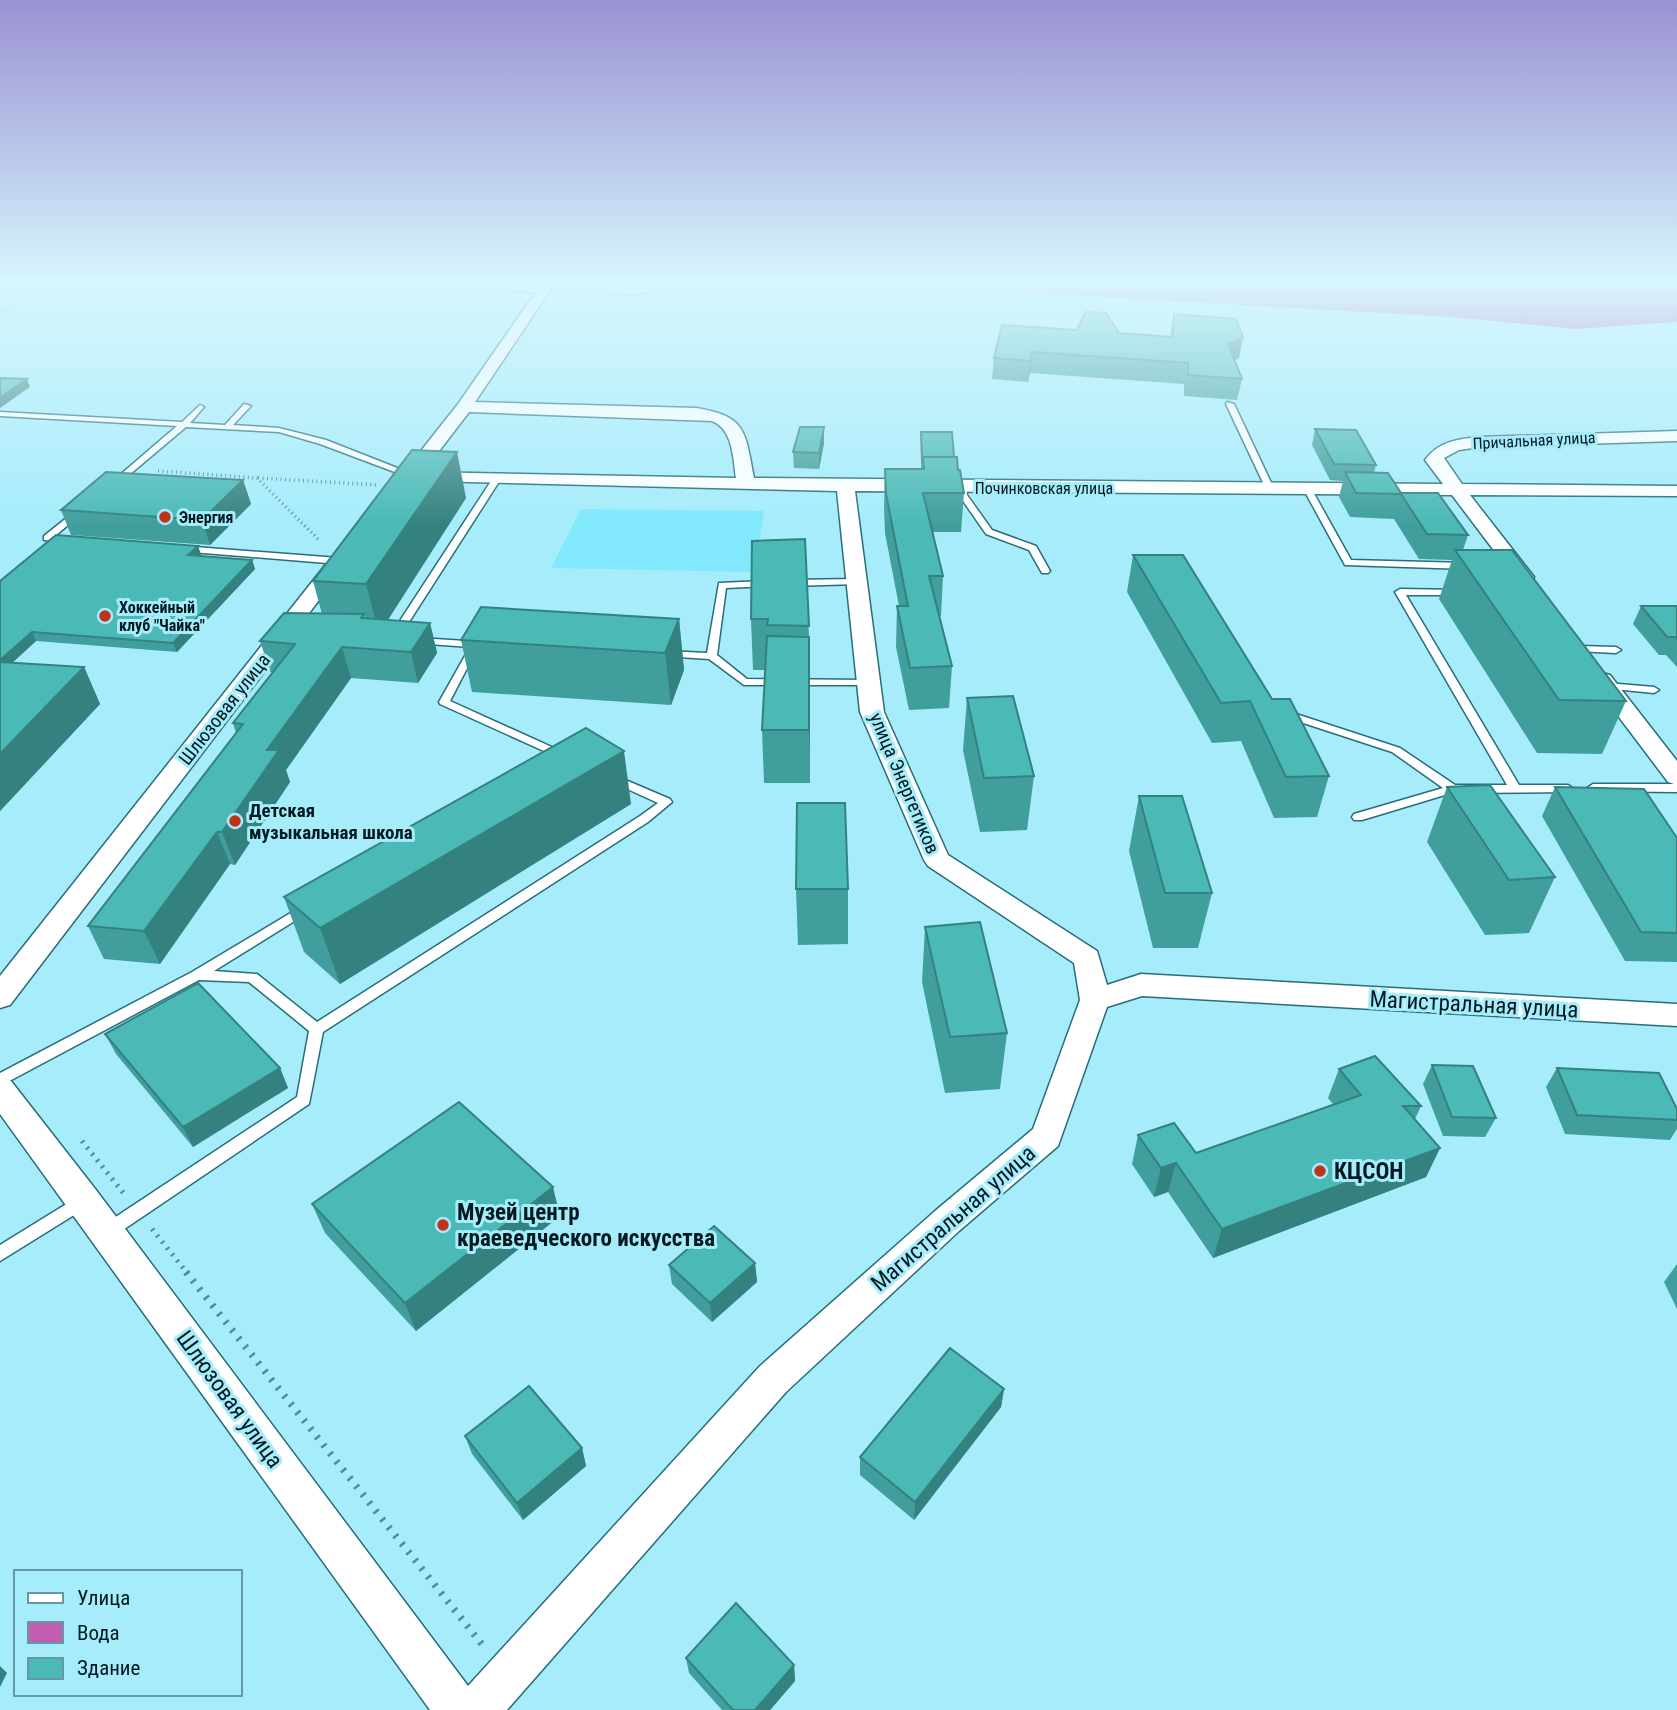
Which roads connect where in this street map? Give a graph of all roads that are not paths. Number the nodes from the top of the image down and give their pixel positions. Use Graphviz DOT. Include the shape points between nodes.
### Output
graph roads {
  1 [pos="492,366"];
  2 [pos="1230,404"];
  3 [pos="247,406"];
  4 [pos="200,407"];
  5 [pos="464,407"];
  6 [pos="0,414"];
  7 [pos="185,424"];
  8 [pos="227,427"];
  9 [pos="1677,436"];
  10 [pos="498,477"];
  11 [pos="746,484"];
  12 [pos="112,486"];
  13 [pos="402,486"];
  14 [pos="845,486"];
  15 [pos="963,487"];
  16 [pos="1270,489"];
  17 [pos="1457,489"];
  18 [pos="1308,490"];
  19 [pos="1677,491"];
  20 [pos="90,504"];
  21 [pos="74,540"];
  22 [pos="172,548"];
  23 [pos="344,556"];
  24 [pos="1478,566"];
  25 [pos="1045,572"];
  26 [pos="856,582"];
  27 [pos="1468,592"];
  28 [pos="1536,592"];
  29 [pos="1565,630"];
  30 [pos="475,644"];
  31 [pos="489,645"];
  32 [pos="1579,649"];
  33 [pos="1616,650"];
  34 [pos="656,653"];
  35 [pos="712,656"];
  36 [pos="869,683"];
  37 [pos="1607,686"];
  38 [pos="1654,690"];
  39 [pos="1275,711"];
  40 [pos="546,760"];
  41 [pos="606,775"];
  42 [pos="1677,777"];
  43 [pos="1677,788"];
  44 [pos="1515,789"];
  45 [pos="1455,795"];
  46 [pos="1359,817"];
  47 [pos="313,904"];
  48 [pos="197,975"];
  49 [pos="0,997"];
  50 [pos="1095,1000"];
  51 [pos="1677,1015"];
  52 [pos="316,1029"];
  53 [pos="0,1080"];
  54 [pos="0,1090"];
  55 [pos="84,1200"];
  56 [pos="123,1221"];
  57 [pos="0,1254"];
  58 [pos="458,1710"];
  59 [pos="477,1710"];
  1 -- 5 [label="street"];
  2 -- 16 [label="lane"];
  3 -- 8 [label="lane"];
  4 -- 7 [label="lane"];
  5 -- 11 [label="street" via="718,417 729,423 735,434"];
  5 -- 13 [label="street"];
  6 -- 7 [label="lane"];
  7 -- 8 [label="lane"];
  7 -- 12 [label="lane"];
  8 -- 13 [label="lane" via="279,430 323,442"];
  9 -- 17 [label="street, Причальная улица" via="1455,444 1438,452 1434,460"];
  10 -- 11 [label="street, Починковская улица"];
  10 -- 13 [label="street, Починковская улица"];
  10 -- 30 [label="lane" via="393,640"];
  11 -- 14 [label="street, Починковская улица"];
  14 -- 15 [label="street, Починковская улица"];
  14 -- 26 [label="street, улица Энергетиков"];
  15 -- 16 [label="street, Починковская улица"];
  15 -- 25 [label="lane" via="963,495 989,532 1032,548"];
  16 -- 18 [label="street, Починковская улица"];
  17 -- 18 [label="street, Починковская улица"];
  17 -- 19 [label="street, Починковская улица"];
  17 -- 28 [label="street" via="1510,567"];
  18 -- 24 [label="lane" via="1348,563"];
  20 -- 21 [label="lane" via="47,538"];
  22 -- 23 [label="lane"];
  23 -- 49 [label="street, Шлюзовая улица" via="289,634"];
  26 -- 35 [label="lane" via="722,585"];
  26 -- 36 [label="street, улица Энергетиков"];
  27 -- 44 [label="lane" via="1400,592"];
  29 -- 32 [label="street"];
  30 -- 31 [label="lane"];
  30 -- 40 [label="lane" via="444,702 564,756"];
  32 -- 33 [label="lane"];
  32 -- 37 [label="street"];
  34 -- 35 [label="lane"];
  35 -- 36 [label="lane" via="744,682"];
  36 -- 50 [label="street, улица Энергетиков" via="872,712 937,860 1087,958"];
  37 -- 38 [label="lane"];
  37 -- 42 [label="street"];
  39 -- 45 [label="lane" via="1396,750"];
  41 -- 52 [label="lane" via="666,802"];
  43 -- 44 [label="lane"];
  44 -- 45 [label="lane"];
  45 -- 46 [label="lane"];
  47 -- 48 [label="lane"];
  48 -- 52 [label="lane" via="253,977"];
  48 -- 53 [label="lane"];
  50 -- 51 [label="street, Магистральная улица" via="1141,985"];
  50 -- 59 [label="street, Магистральная улица" via="1046,1137 773,1379"];
  52 -- 56 [label="lane" via="304,1100"];
  54 -- 55 [label="street, Шлюзовая улица"];
  55 -- 56 [label="street, Шлюзовая улица"];
  55 -- 57 [label="lane"];
  56 -- 58 [label="street, Шлюзовая улица"];
}
